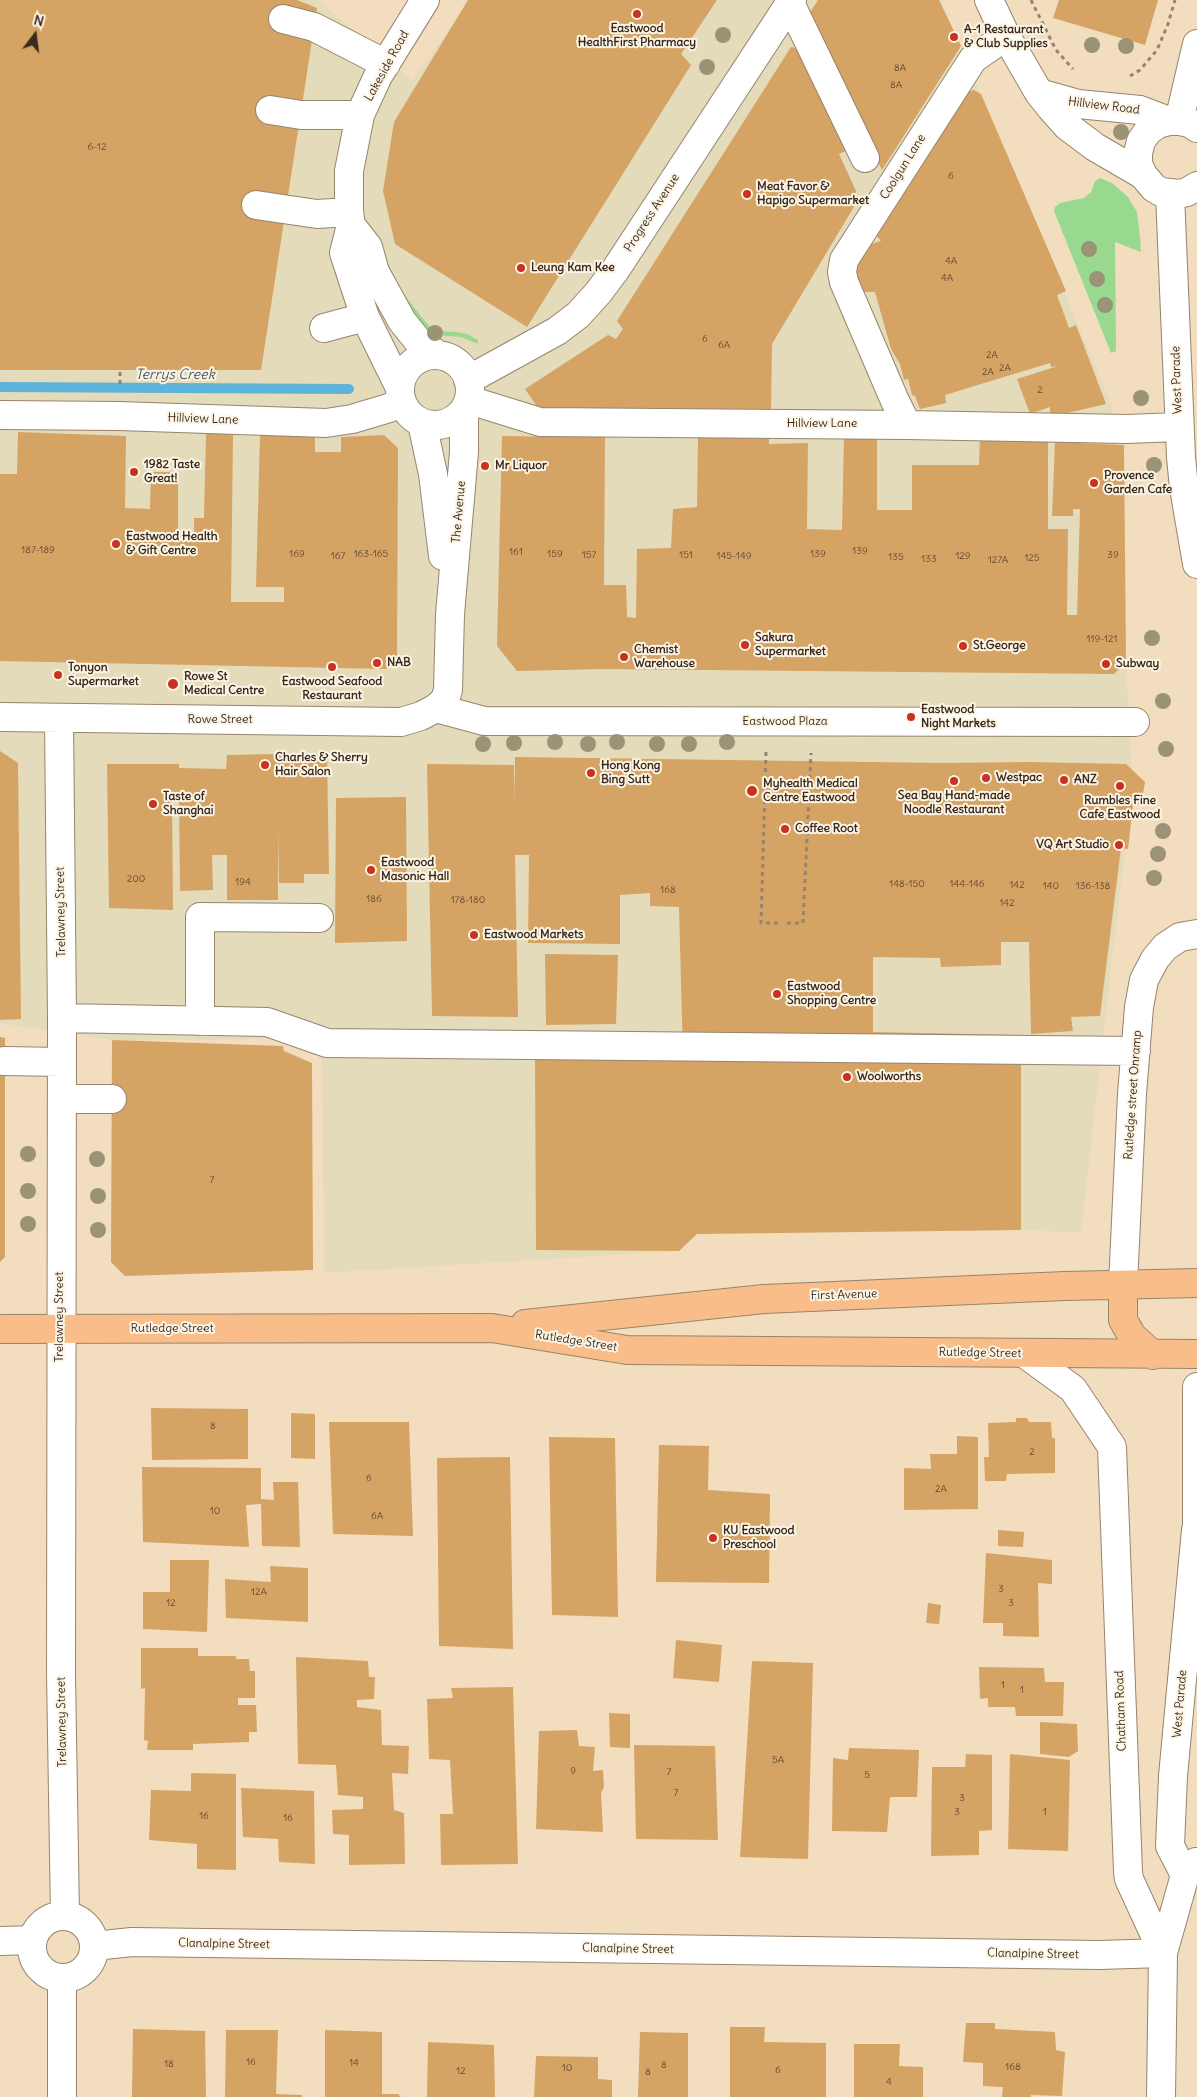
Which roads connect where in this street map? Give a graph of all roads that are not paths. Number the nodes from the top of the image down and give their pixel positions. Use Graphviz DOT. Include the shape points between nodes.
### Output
graph roads {
  1 [pos="989,0"];
  2 [pos="791,1"];
  3 [pos="421,2"];
  4 [pos="283,19"];
  5 [pos="1006,36"];
  6 [pos="1197,44"];
  7 [pos="386,64"];
  8 [pos="1039,93"];
  9 [pos="270,110"];
  10 [pos="360,115"];
  11 [pos="1182,123"];
  12 [pos="865,158"];
  13 [pos="1143,176"];
  14 [pos="1190,189"];
  15 [pos="256,205"];
  16 [pos="350,219"];
  17 [pos="366,317"];
  18 [pos="324,328"];
  19 [pos="438,355"];
  20 [pos="400,394"];
  21 [pos="467,397"];
  22 [pos="0,415"];
  23 [pos="422,423"];
  24 [pos="907,424"];
  25 [pos="1178,427"];
  26 [pos="1197,564"];
  27 [pos="450,614"];
  28 [pos="436,708"];
  29 [pos="0,718"];
  30 [pos="59,719"];
  31 [pos="1135,722"];
  32 [pos="319,918"];
  33 [pos="1197,934"];
  34 [pos="62,1018"];
  35 [pos="200,1021"];
  36 [pos="1136,1051"];
  37 [pos="4,1061"];
  38 [pos="62,1062"];
  39 [pos="62,1099"];
  40 [pos="112,1099"];
  41 [pos="1197,1283"];
  42 [pos="1122,1285"];
  43 [pos="492,1328"];
  44 [pos="0,1329"];
  45 [pos="60,1329"];
  46 [pos="1025,1354"];
  47 [pos="1197,1354"];
  48 [pos="1152,1355"];
  49 [pos="1197,1387"];
  50 [pos="1197,1535"];
  51 [pos="1191,1868"];
  52 [pos="64,1916"];
  53 [pos="32,1940"];
  54 [pos="0,1941"];
  55 [pos="94,1946"];
  56 [pos="1163,1953"];
  57 [pos="62,1979"];
  58 [pos="62,2097"];
  59 [pos="1161,2097"];
  1 -- 5 [label="street, Hillview Road"];
  2 -- 12 [label="street"];
  2 -- 21 [label="street, Progress Avenue" via="598,293 578,315"];
  3 -- 7 [label="street, Lakeside Road"];
  4 -- 7 [label="street" via="314,27"];
  5 -- 8 [label="street, Hillview Road"];
  5 -- 24 [label="street, Coolgun Lane" via="973,59 844,260 844,282"];
  6 -- 11 [label="street"];
  7 -- 10 [label="street, Lakeside Road"];
  8 -- 11 [label="street, Hillview Road" via="1078,104 1140,110"];
  8 -- 13 [label="street, Hillview Road" via="1067,126"];
  9 -- 10 [label="street" via="301,115"];
  10 -- 16 [label="street, Lakeside Road" via="349,171"];
  11 -- 13 [label="street" via="1158,124 1148,131 1138,153"];
  13 -- 14 [label="street, Hillview Road" via="1154,188"];
  14 -- 25 [label="street, West Parade"];
  15 -- 16 [label="street"];
  16 -- 17 [label="street, Lakeside Road" via="344,253"];
  16 -- 19 [label="street" via="368,247 375,272 402,321 418,341"];
  17 -- 18 [label="street"];
  17 -- 20 [label="street, Lakeside Road"];
  19 -- 20 [label="street" via="427,355 413,362 402,375"];
  19 -- 21 [label="street" via="464,370"];
  20 -- 22 [label="street, Hillview Lane" via="389,408 326,423"];
  20 -- 23 [label="street" via="413,418"];
  21 -- 23 [label="street" via="452,420 442,425"];
  21 -- 24 [label="street, Hillview Lane" via="540,422"];
  21 -- 27 [label="street, The Avenue"];
  23 -- 27 [label="street, The Avenue" via="434,474"];
  24 -- 25 [label="street, Hillview Lane" via="1127,429"];
  25 -- 26 [label="street, West Parade"];
  27 -- 28 [label="street, The Avenue" via="448,690 445,700"];
  28 -- 30 [label="street, Rowe Street" via="401,722"];
  28 -- 31 [label="street, Eastwood Plaza" via="484,721"];
  29 -- 30 [label="street, Rowe Street"];
  30 -- 34 [label="street, Trelawney Street"];
  32 -- 35 [label="street" via="200,917"];
  33 -- 36 [label="street, Rutledge street Onramp" via="1180,937 1165,947 1144,980"];
  34 -- 35 [label="street"];
  34 -- 38 [label="street, Trelawney Street"];
  35 -- 36 [label="street" via="267,1022 327,1043"];
  36 -- 42 [label="street, Rutledge street Onramp"];
  37 -- 38 [label="street"];
  38 -- 39 [label="street, Trelawney Street"];
  39 -- 40 [label="street"];
  39 -- 45 [label="street, Trelawney Street"];
  41 -- 42 [label="main road, First Avenue"];
  42 -- 43 [label="main road, First Avenue" via="764,1298"];
  42 -- 48 [label="main road" via="1124,1320 1132,1336"];
  43 -- 45 [label="main road, Rutledge Street"];
  43 -- 46 [label="main road, Rutledge Street" via="627,1350"];
  44 -- 45 [label="main road, Rutledge Street"];
  45 -- 52 [label="street, Trelawney Street"];
  46 -- 48 [label="main road, Rutledge Street"];
  46 -- 56 [label="street, Chatham Road" via="1073,1389 1112,1446 1128,1872"];
  47 -- 48 [label="main road"];
  49 -- 50 [label="street, West Parade"];
  50 -- 51 [label="street, West Parade" via="1173,1776 1170,1846"];
  51 -- 56 [label="street, West Parade"];
  52 -- 53 [label="street" via="42,1923"];
  52 -- 55 [label="street" via="84,1924"];
  53 -- 54 [label="street"];
  53 -- 57 [label="street" via="34,1961 41,1970"];
  55 -- 56 [label="street, Clanalpine Street" via="132,1942 1099,1955"];
  55 -- 57 [label="street" via="85,1970"];
  56 -- 59 [label="street, Chatham Road"];
  57 -- 58 [label="street"];
}
